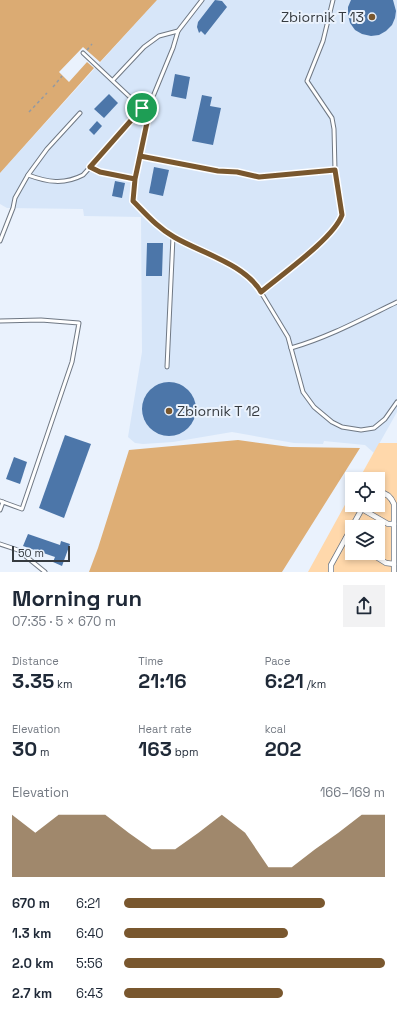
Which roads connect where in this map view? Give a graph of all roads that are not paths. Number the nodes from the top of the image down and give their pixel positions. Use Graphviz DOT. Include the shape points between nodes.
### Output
graph roads {
  1 [pos="202,0"];
  2 [pos="333,0"];
  3 [pos="178,31"];
  4 [pos="85,51"];
  5 [pos="113,80"];
  6 [pos="152,99"];
  7 [pos="142,108"];
  8 [pos="80,113"];
  9 [pos="149,115"];
  10 [pos="140,156"];
  11 [pos="90,167"];
  12 [pos="335,170"];
  13 [pos="28,175"];
  14 [pos="135,179"];
  15 [pos="173,237"];
  16 [pos="0,241"];
  17 [pos="261,292"];
  18 [pos="397,302"];
  19 [pos="0,321"];
  20 [pos="291,348"];
  21 [pos="167,367"];
  22 [pos="397,402"];
  23 [pos="385,494"];
  24 [pos="1,502"];
  25 [pos="0,510"];
  26 [pos="370,512"];
  27 [pos="394,524"];
  28 [pos="345,540"];
  29 [pos="0,544"];
  30 [pos="381,560"];
  31 [pos="394,564"];
  32 [pos="45,572"];
  33 [pos="331,572"];
  34 [pos="394,572"];
  1 -- 3 [label="lane"];
  2 -- 12 [label="lane" via="323,41 307,80 332,118"];
  3 -- 5 [label="lane" via="159,36"];
  3 -- 6 [label="lane"];
  4 -- 5 [label="lane"];
  5 -- 7 [label="lane"];
  6 -- 7 [label="lane"];
  6 -- 9 [label="lane"];
  7 -- 9 [label="lane"];
  7 -- 11 [label="lane"];
  8 -- 13 [label="lane" via="47,149"];
  9 -- 10 [label="lane"];
  10 -- 12 [label="lane" via="259,177"];
  10 -- 14 [label="lane"];
  11 -- 13 [label="lane" via="83,176 62,181 45,181"];
  11 -- 14 [label="lane" via="100,172"];
  12 -- 17 [label="lane" via="342,215 340,222 316,246"];
  13 -- 16 [label="lane" via="15,198"];
  14 -- 15 [label="lane" via="133,201 151,220"];
  15 -- 17 [label="lane" via="234,267 248,276"];
  15 -- 21 [label="lane"];
  17 -- 20 [label="lane" via="288,337"];
  18 -- 20 [label="lane" via="340,331"];
  19 -- 24 [label="lane" via="41,320 79,323 72,362 22,509"];
  20 -- 22 [label="lane" via="303,392 314,408 332,422 342,427 361,430 374,428 385,419"];
  23 -- 27 [label="street" via="394,504"];
  24 -- 25 [label="lane"];
  26 -- 27 [label="street" via="388,524"];
  27 -- 31 [label="street"];
  28 -- 33 [label="street" via="331,565"];
  29 -- 32 [label="lane" via="18,550"];
  30 -- 31 [label="street"];
  31 -- 34 [label="street"];
}
